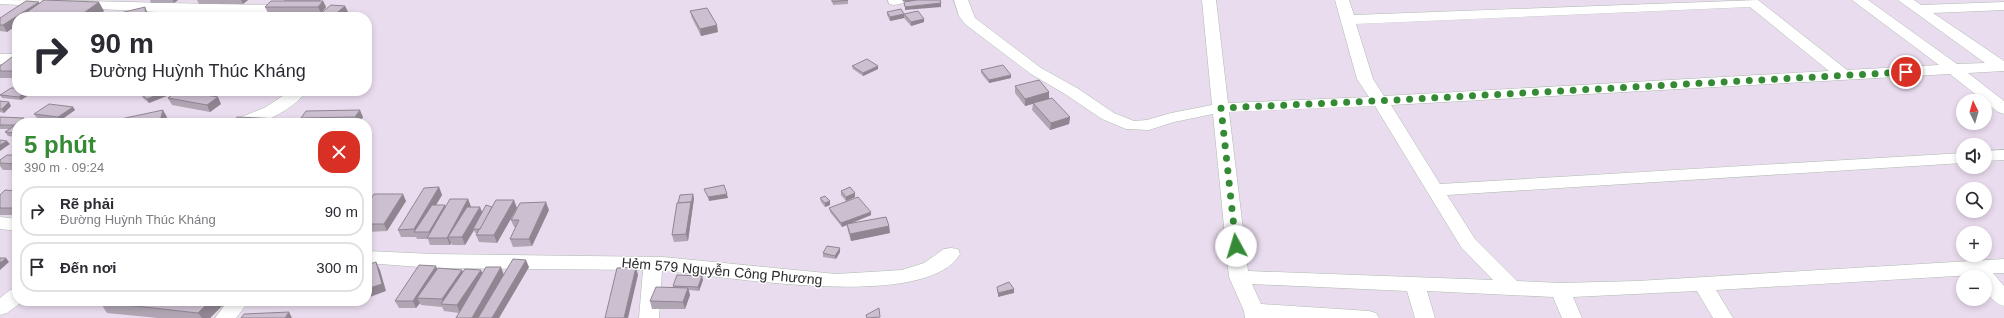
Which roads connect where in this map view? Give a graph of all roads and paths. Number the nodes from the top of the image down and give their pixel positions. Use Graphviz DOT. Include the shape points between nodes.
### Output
graph roads {
  1 [pos="0,0"];
  2 [pos="961,0"];
  3 [pos="1209,0"];
  4 [pos="1342,0"];
  5 [pos="1859,0"];
  6 [pos="1905,0"];
  7 [pos="1751,1"];
  8 [pos="127,2"];
  9 [pos="2004,6"];
  10 [pos="272,9"];
  11 [pos="1918,9"];
  12 [pos="1348,20"];
  13 [pos="0,59"];
  14 [pos="12,59"];
  15 [pos="2002,66"];
  16 [pos="1954,69"];
  17 [pos="1843,75"];
  18 [pos="295,96"];
  19 [pos="1380,101"];
  20 [pos="1221,108"];
  21 [pos="2004,109"];
  22 [pos="254,118"];
  23 [pos="2004,155"];
  24 [pos="1992,156"];
  25 [pos="1956,158"];
  26 [pos="1434,190"];
  27 [pos="951,254"];
  28 [pos="372,257"];
  29 [pos="653,264"];
  30 [pos="2004,266"];
  31 [pos="1978,268"];
  32 [pos="1239,277"];
  33 [pos="1702,284"];
  34 [pos="1415,285"];
  35 [pos="1512,288"];
  36 [pos="1560,290"];
  37 [pos="12,299"];
  38 [pos="2004,299"];
  39 [pos="235,306"];
  40 [pos="0,308"];
  41 [pos="1255,314"];
  42 [pos="225,318"];
  43 [pos="649,318"];
  44 [pos="1369,318"];
  45 [pos="1425,318"];
  46 [pos="1572,318"];
  47 [pos="1723,318"];
  1 -- 8 [label="street"];
  2 -- 20 [label="street" via="966,16 970,20 1036,72 1071,91 1108,116 1132,126 1149,125"];
  3 -- 20 [label="street"];
  4 -- 12 [label="street"];
  5 -- 16 [label="street"];
  6 -- 11 [label="street"];
  7 -- 12 [label="street"];
  7 -- 17 [label="street"];
  8 -- 10 [label="street" via="157,8"];
  9 -- 11 [label="street"];
  11 -- 15 [label="street"];
  12 -- 19 [label="street" via="1364,79"];
  13 -- 14 [label="street"];
  15 -- 16 [label="street"];
  16 -- 17 [label="street"];
  16 -- 21 [label="street"];
  17 -- 19 [label="street"];
  18 -- 22 [label="street" via="276,110"];
  19 -- 20 [label="street"];
  19 -- 26 [label="street"];
  20 -- 32 [label="street"];
  23 -- 24 [label="street"];
  25 -- 26 [label="street" via="1593,178"];
  26 -- 35 [label="street" via="1468,243"];
  27 -- 29 [label="street, Hẻm 579 Nguyễn Công Phương" via="931,268 903,277 873,280 836,281"];
  28 -- 29 [label="street, Hẻm 579 Nguyễn Công Phương" via="440,262"];
  29 -- 43 [label="street"];
  30 -- 31 [label="street"];
  31 -- 33 [label="street"];
  31 -- 38 [label="street"];
  32 -- 34 [label="street"];
  32 -- 41 [label="street"];
  33 -- 36 [label="street"];
  33 -- 47 [label="street"];
  34 -- 35 [label="street"];
  34 -- 45 [label="street"];
  35 -- 36 [label="street"];
  36 -- 46 [label="street"];
  37 -- 40 [label="street"];
  39 -- 42 [label="street"];
  41 -- 44 [label="street"];
}
